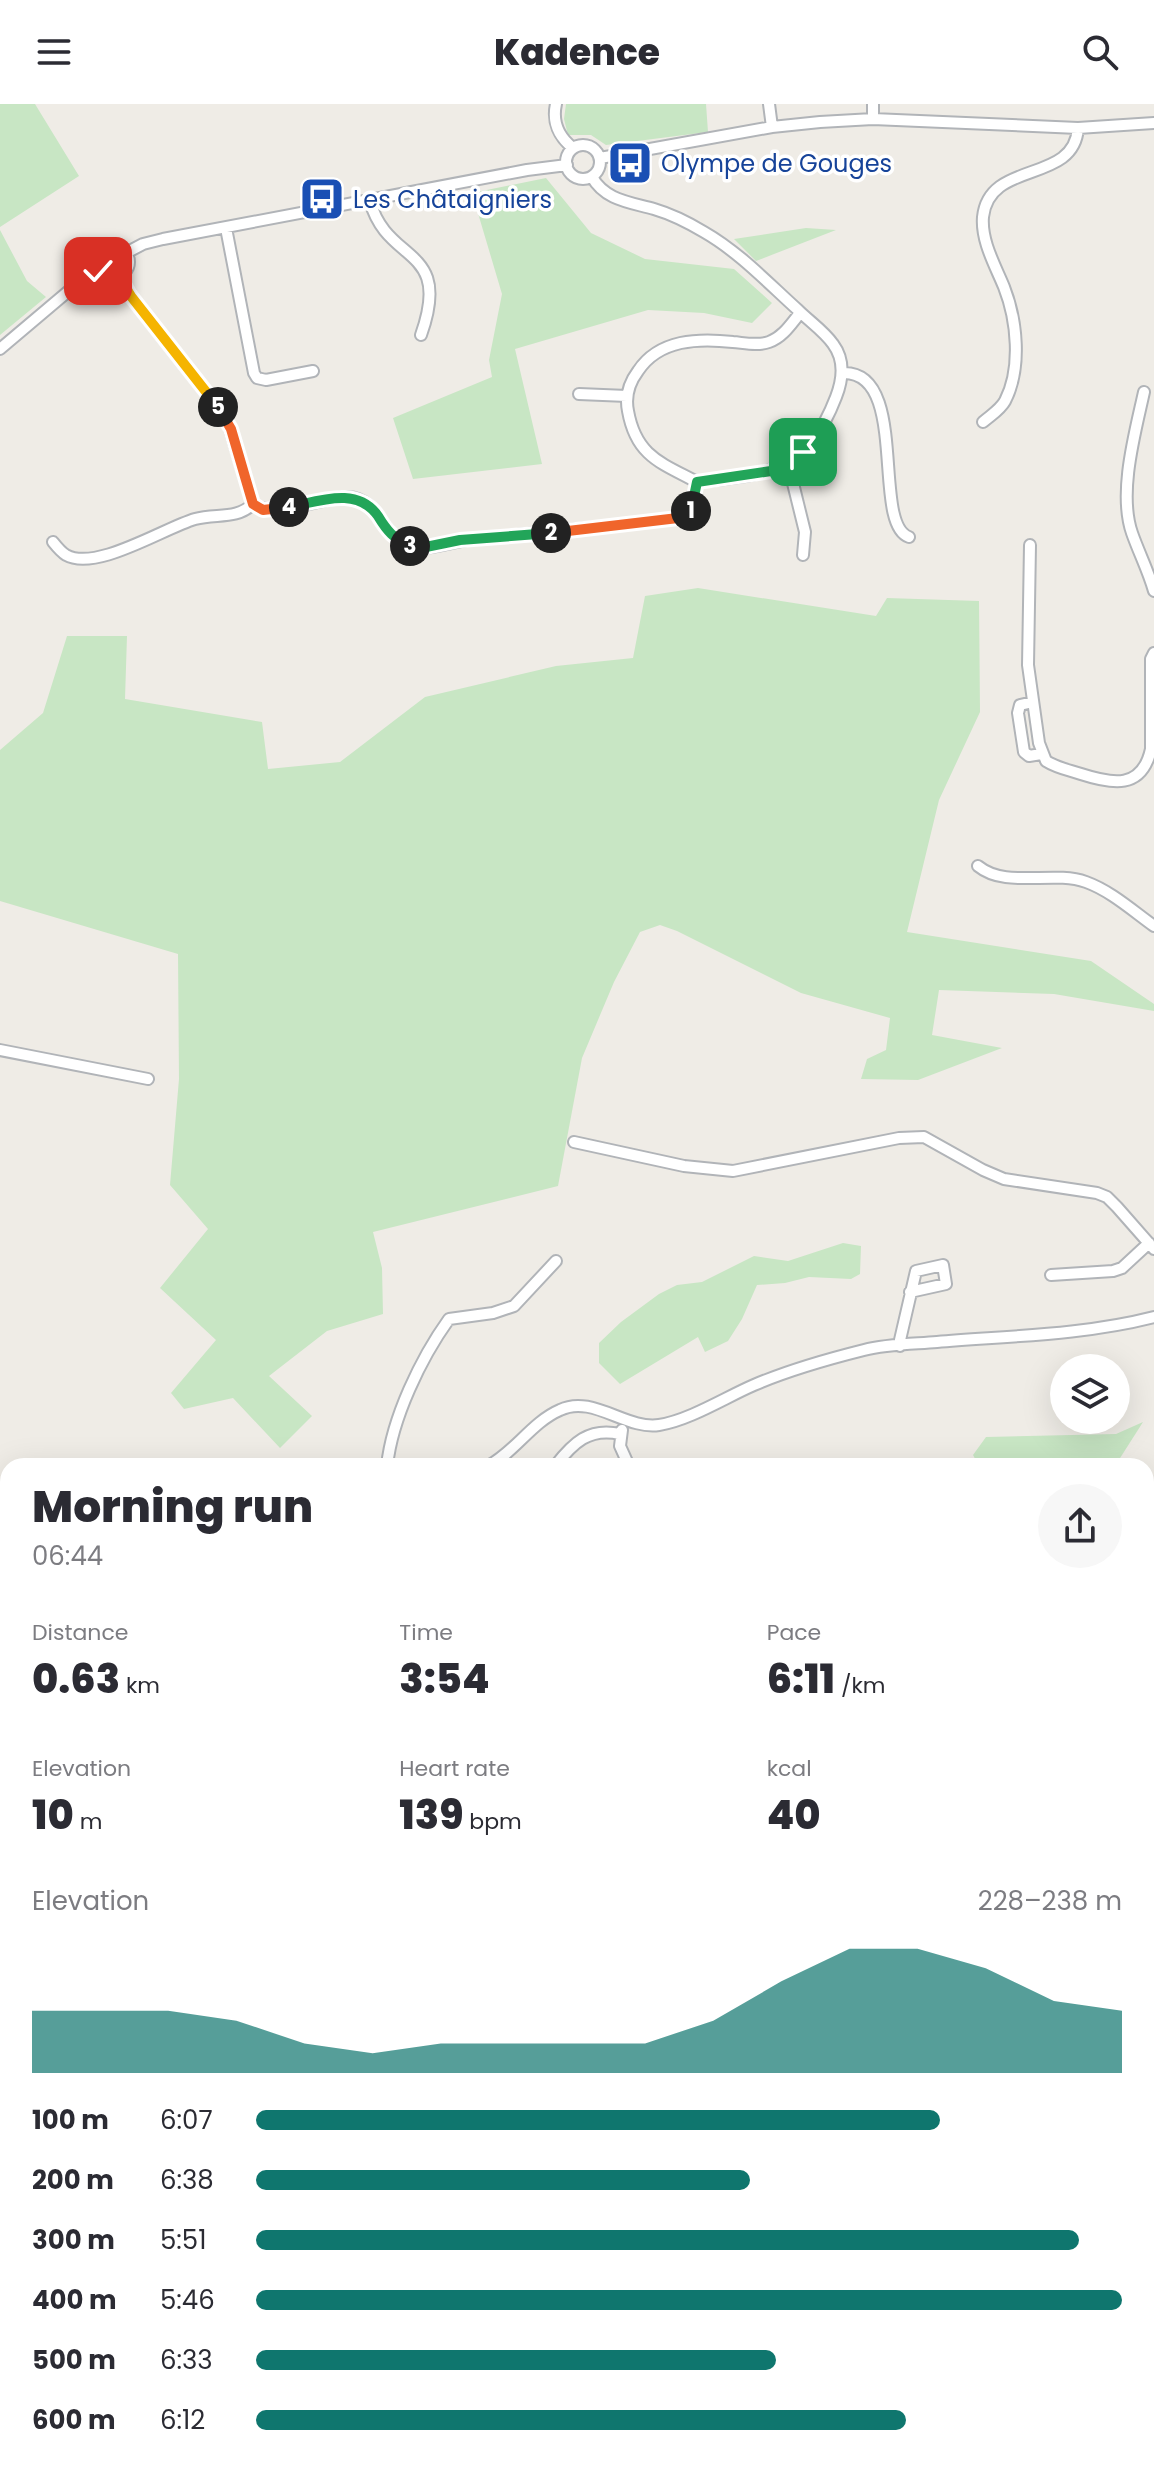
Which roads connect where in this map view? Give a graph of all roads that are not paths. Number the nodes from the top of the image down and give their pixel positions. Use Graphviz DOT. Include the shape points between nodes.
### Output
graph roads {
  1 [pos="556,104"];
  2 [pos="769,104"];
  3 [pos="873,104"];
  4 [pos="873,119"];
  5 [pos="1154,123"];
  6 [pos="772,127"];
  7 [pos="1078,128"];
  8 [pos="573,148"];
  9 [pos="600,158"];
  10 [pos="567,165"];
  11 [pos="592,177"];
  12 [pos="370,201"];
  13 [pos="226,228"];
  14 [pos="126,253"];
  15 [pos="103,269"];
  16 [pos="119,275"];
  17 [pos="800,313"];
  18 [pos="421,335"];
  19 [pos="0,349"];
  20 [pos="313,371"];
  21 [pos="843,373"];
  22 [pos="1144,392"];
  23 [pos="579,394"];
  24 [pos="627,396"];
  25 [pos="983,422"];
  26 [pos="788,463"];
  27 [pos="697,482"];
  28 [pos="253,504"];
  29 [pos="909,537"];
  30 [pos="53,542"];
  31 [pos="1030,545"];
  32 [pos="803,555"];
  33 [pos="1154,591"];
  34 [pos="1154,653"];
  35 [pos="1033,702"];
  36 [pos="1041,754"];
  37 [pos="978,866"];
  38 [pos="1154,926"];
  39 [pos="0,1050"];
  40 [pos="148,1079"];
  41 [pos="574,1142"];
  42 [pos="1152,1246"];
  43 [pos="556,1261"];
  44 [pos="1051,1275"];
  45 [pos="910,1292"];
  46 [pos="1154,1317"];
  47 [pos="900,1346"];
  48 [pos="627,1421"];
  49 [pos="620,1434"];
  50 [pos="389,1458"];
  51 [pos="502,1458"];
  52 [pos="562,1458"];
  53 [pos="625,1458"];
  1 -- 8 [label="street" via="555,123"];
  2 -- 6 [label="street"];
  3 -- 4 [label="street"];
  4 -- 6 [label="street"];
  4 -- 7 [label="street"];
  5 -- 7 [label="street"];
  6 -- 9 [label="street"];
  7 -- 25 [label="street" via="1069,155 1006,182 987,200 983,230 1013,318 1015,343 1005,401"];
  8 -- 9 [label="street" via="589,146"];
  8 -- 10 [label="street"];
  9 -- 11 [label="street"];
  10 -- 11 [label="street" via="576,177"];
  10 -- 12 [label="street"];
  11 -- 17 [label="street" via="599,190 615,198 656,209 716,239"];
  12 -- 13 [label="street"];
  12 -- 18 [label="street" via="380,223 430,280 432,297"];
  13 -- 14 [label="street" via="143,244"];
  13 -- 20 [label="street" via="257,378"];
  14 -- 15 [label="street" via="118,248 105,251"];
  14 -- 16 [label="street" via="129,264"];
  15 -- 16 [label="street"];
  15 -- 19 [label="street" via="84,278"];
  16 -- 28 [label="street" via="227,419"];
  17 -- 21 [label="street" via="834,345"];
  17 -- 24 [label="street" via="783,334 760,344 699,339 668,347 642,364"];
  21 -- 26 [label="street" via="821,431"];
  21 -- 29 [label="street" via="865,379 878,399 894,522"];
  22 -- 33 [label="street" via="1128,501 1131,532"];
  23 -- 24 [label="street"];
  24 -- 27 [label="street" via="632,428 644,450"];
  26 -- 27 [label="street" via="761,473"];
  26 -- 32 [label="street" via="805,532"];
  27 -- 28 [label="street" via="691,511 678,518 421,548 393,537 370,506 358,499 271,510"];
  28 -- 30 [label="street" via="240,514 196,519 97,556 73,558"];
  31 -- 35 [label="street" via="1028,665"];
  34 -- 36 [label="street" via="1151,749 1137,775 1109,783 1051,765"];
  35 -- 36 [label="street"];
  35 -- 36 [label="street" via="1020,705 1018,713 1024,752"];
  37 -- 38 [label="street" via="993,876 1084,881"];
  39 -- 40 [label="street"];
  41 -- 42 [label="street" via="721,1171 919,1136 1004,1179 1107,1197"];
  42 -- 44 [label="street" via="1113,1271"];
  43 -- 50 [label="street" via="514,1306 449,1319 416,1376"];
  45 -- 47 [label="street"];
  46 -- 47 [label="street"];
  47 -- 48 [label="street" via="867,1349 759,1383 668,1423"];
  48 -- 49 [label="street"];
  48 -- 51 [label="street" via="584,1407 562,1408"];
  49 -- 52 [label="street" via="598,1433 578,1440"];
  49 -- 53 [label="street"];
}
